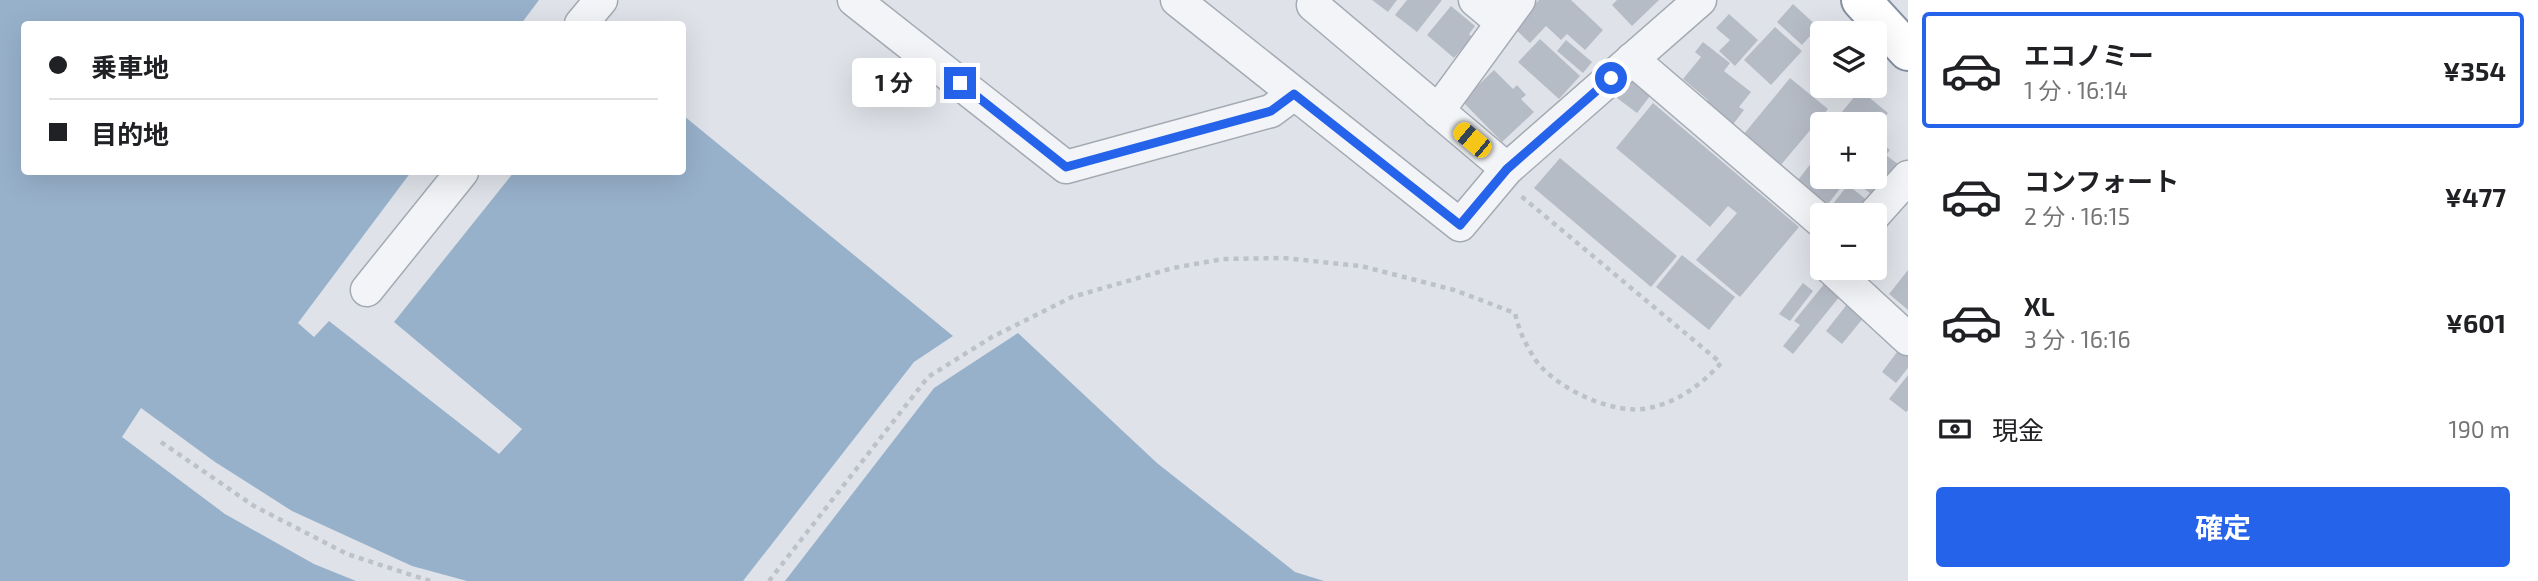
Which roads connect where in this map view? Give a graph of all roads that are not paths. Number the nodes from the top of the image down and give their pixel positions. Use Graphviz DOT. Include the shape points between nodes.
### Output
graph roads {
  1 [pos="601,0"];
  2 [pos="854,0"];
  3 [pos="1177,0"];
  4 [pos="1475,0"];
  5 [pos="1700,0"];
  6 [pos="1861,0"];
  7 [pos="1312,5"];
  8 [pos="1510,11"];
  9 [pos="584,21"];
  10 [pos="1908,51"];
  11 [pos="1632,60"];
  12 [pos="1294,94"];
  13 [pos="1438,111"];
  14 [pos="1503,173"];
  15 [pos="461,175"];
  16 [pos="1908,177"];
  17 [pos="1885,203"];
  18 [pos="1810,212"];
  19 [pos="1844,280"];
  20 [pos="367,290"];
  21 [pos="1908,339"];
  1 -- 9 [label="street"];
  2 -- 12 [label="street" via="1066,167 1271,111"];
  3 -- 12 [label="street"];
  4 -- 8 [label="street"];
  5 -- 11 [label="street"];
  6 -- 10 [label="highway"];
  7 -- 13 [label="street"];
  8 -- 13 [label="street"];
  11 -- 14 [label="street"];
  11 -- 18 [label="street"];
  12 -- 14 [label="street" via="1460,225"];
  13 -- 14 [label="street"];
  15 -- 20 [label="street"];
  16 -- 17 [label="street"];
  19 -- 21 [label="street"];
}
